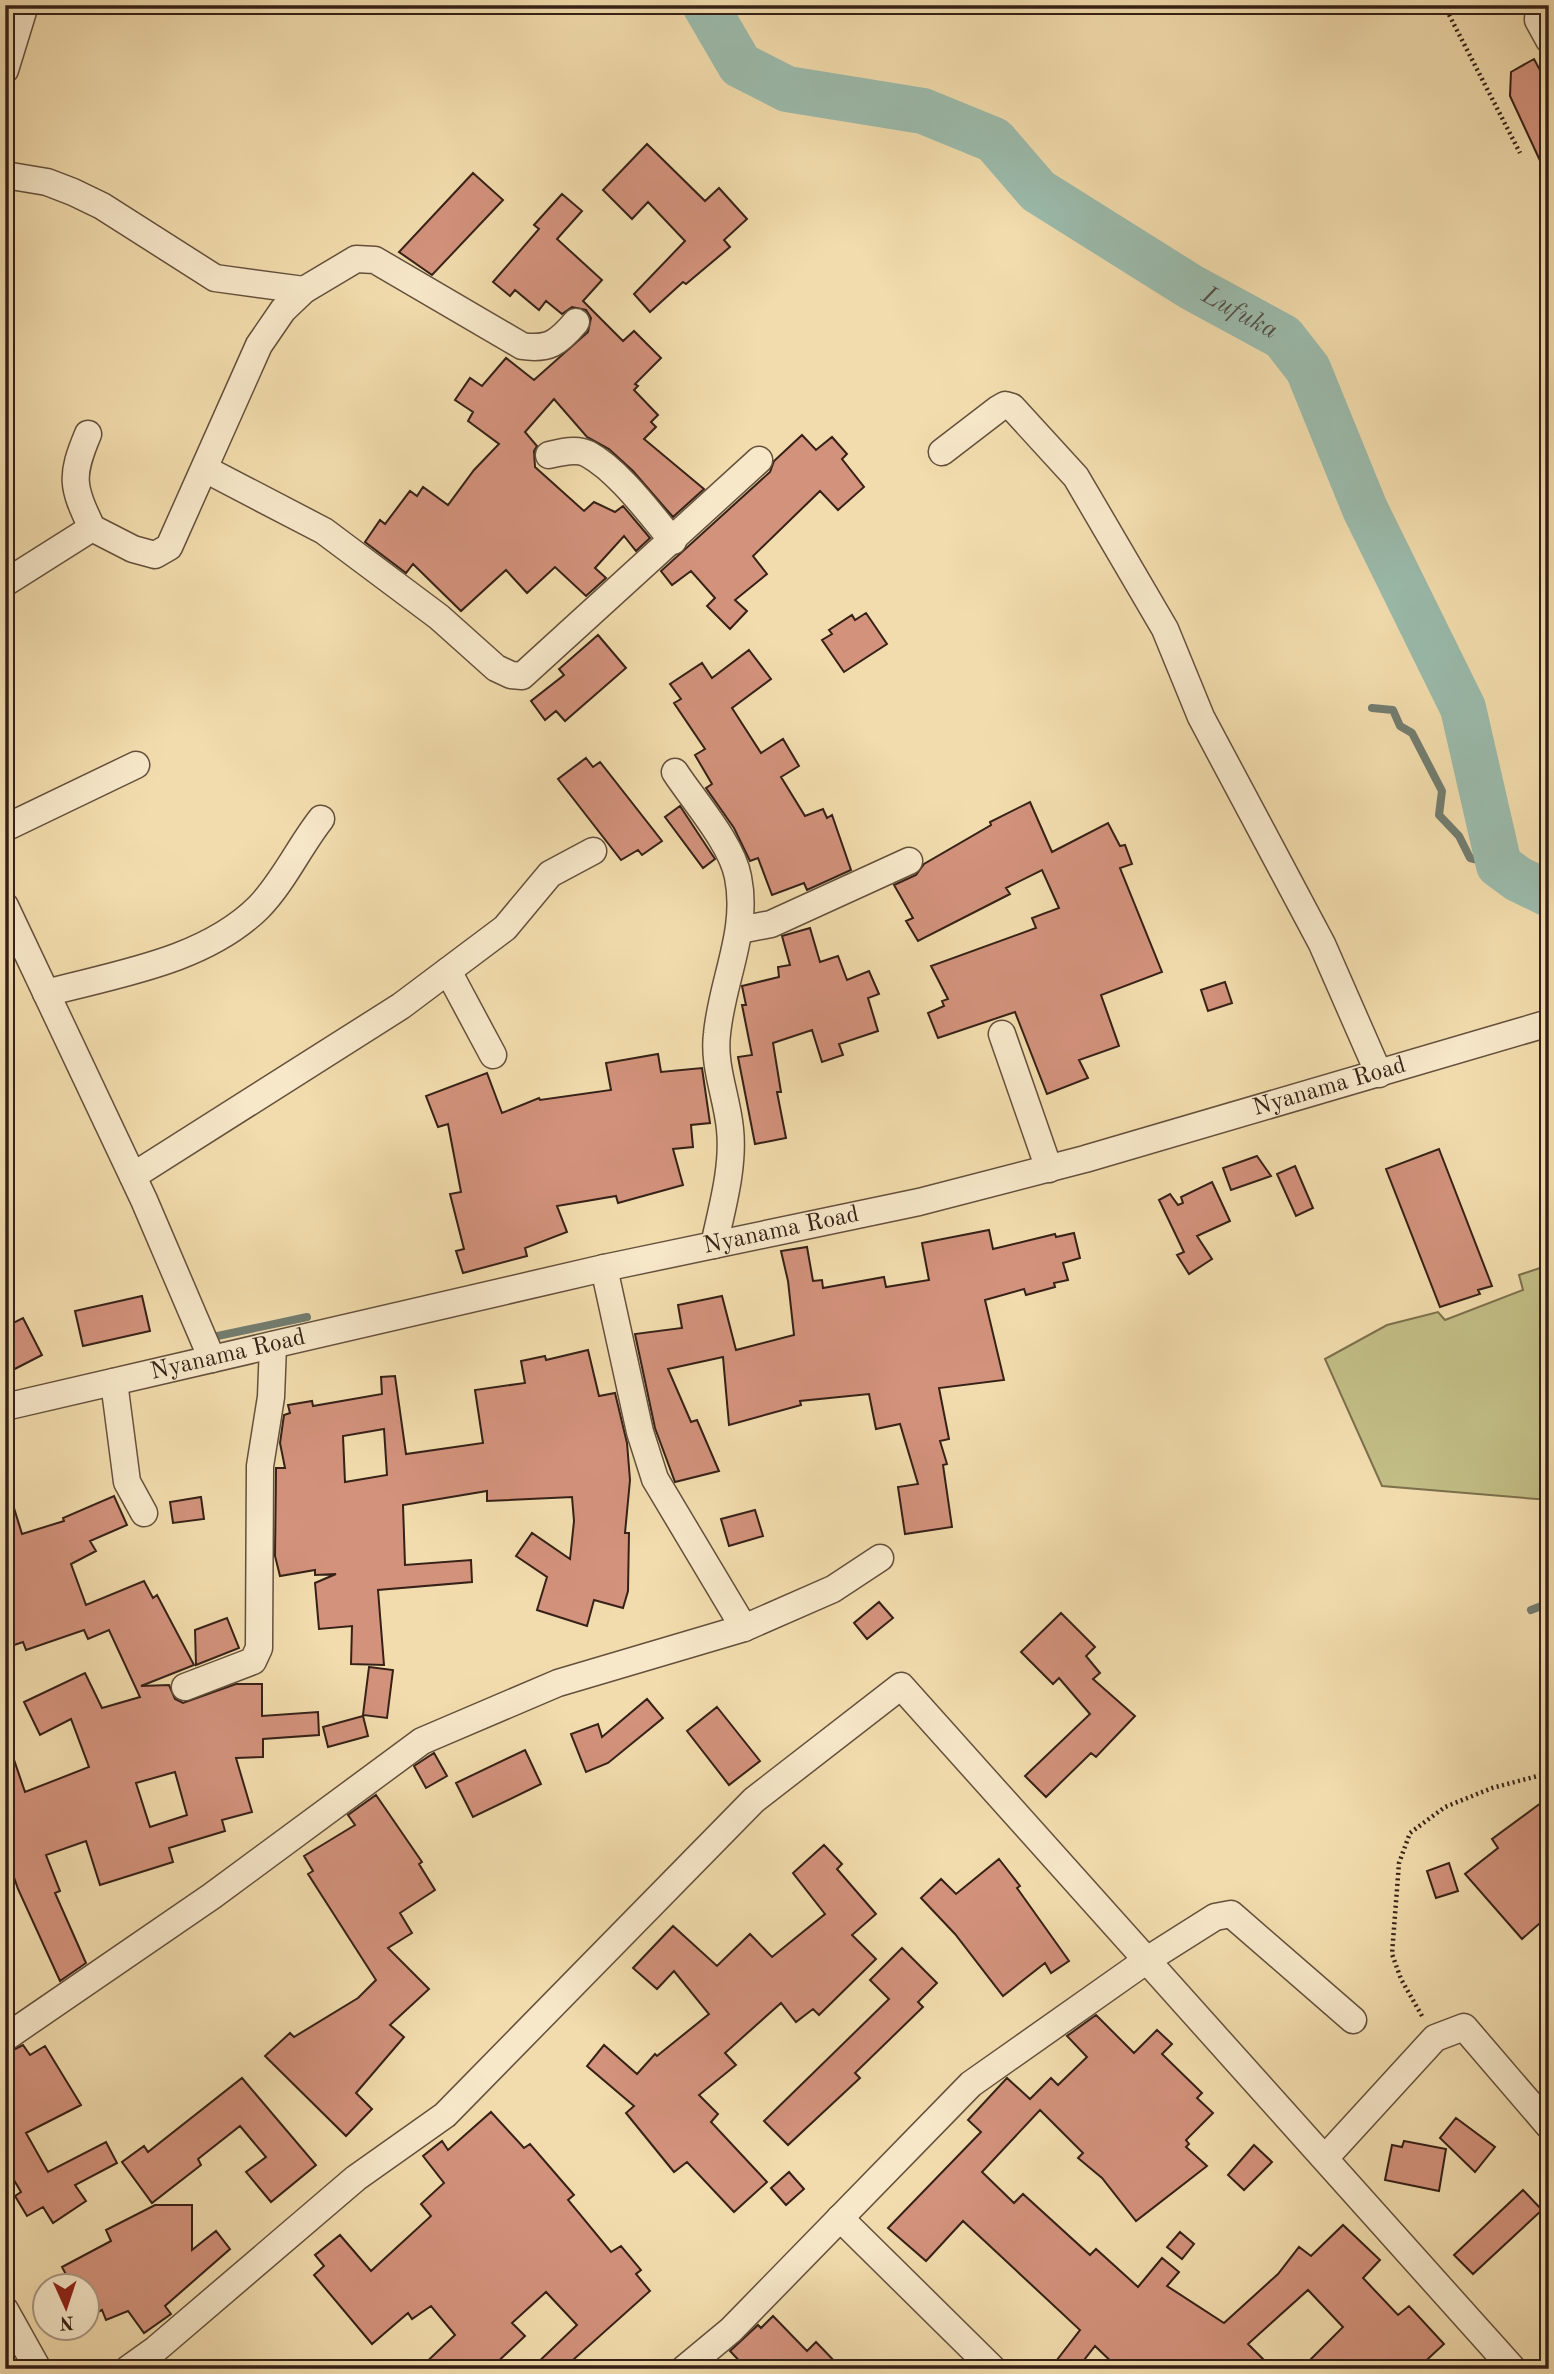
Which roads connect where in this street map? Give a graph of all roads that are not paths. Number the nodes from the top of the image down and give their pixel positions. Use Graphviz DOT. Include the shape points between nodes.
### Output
graph roads {
  1 [pos="25,5"];
  2 [pos="1539,5"];
  3 [pos="1549,40"];
  4 [pos="5,70"];
  5 [pos="5,176"];
  6 [pos="304,290"];
  7 [pos="576,322"];
  8 [pos="88,434"];
  9 [pos="942,452"];
  10 [pos="550,455"];
  11 [pos="759,460"];
  12 [pos="205,469"];
  13 [pos="92,528"];
  14 [pos="673,541"];
  15 [pos="5,583"];
  16 [pos="136,765"];
  17 [pos="675,772"];
  18 [pos="321,819"];
  19 [pos="5,828"];
  20 [pos="593,851"];
  21 [pos="909,861"];
  22 [pos="7,914"];
  23 [pos="740,930"];
  24 [pos="447,971"];
  25 [pos="46,993"];
  26 [pos="1549,1023"];
  27 [pos="1002,1034"];
  28 [pos="493,1055"];
  29 [pos="1379,1074"];
  30 [pos="1049,1169"];
  31 [pos="133,1176"];
  32 [pos="714,1245"];
  33 [pos="604,1268"];
  34 [pos="273,1345"];
  35 [pos="212,1359"];
  36 [pos="114,1382"];
  37 [pos="5,1407"];
  38 [pos="144,1513"];
  39 [pos="880,1558"];
  40 [pos="744,1628"];
  41 [pos="185,1687"];
  42 [pos="1147,1960"];
  43 [pos="1353,2020"];
  44 [pos="5,2038"];
  45 [pos="1547,2120"];
  46 [pos="1326,2157"];
  47 [pos="840,2218"];
  48 [pos="5,2310"];
  49 [pos="38,2369"];
  50 [pos="128,2369"];
  51 [pos="684,2369"];
  52 [pos="993,2369"];
  53 [pos="1513,2369"];
  1 -- 4 [label="street"];
  2 -- 3 [label="street" via="1538,20"];
  5 -- 6 [label="street" via="47,182 102,206 215,278"];
  6 -- 7 [label="street" via="365,257 522,346 552,346"];
  6 -- 12 [label="street" via="283,310 259,345"];
  8 -- 13 [label="street" via="74,473"];
  9 -- 29 [label="street" via="1004,405 1012,407 1076,477 1165,629 1201,717 1322,944"];
  10 -- 14 [label="street" via="586,452 636,498"];
  11 -- 14 [label="street"];
  12 -- 13 [label="street" via="163,553 133,549"];
  12 -- 14 [label="street" via="324,531 512,676 529,673 582,619"];
  13 -- 15 [label="street"];
  16 -- 19 [label="street"];
  17 -- 23 [label="street" via="733,860 741,902"];
  18 -- 25 [label="street" via="285,875 240,924 202,947"];
  20 -- 24 [label="street" via="550,874 505,928"];
  21 -- 23 [label="street" via="771,925"];
  22 -- 25 [label="street"];
  23 -- 32 [label="street" via="716,1036 730,1130 728,1174"];
  24 -- 28 [label="street"];
  24 -- 31 [label="street" via="311,1066"];
  25 -- 31 [label="street"];
  26 -- 29 [label="street, Nyanama Road"];
  27 -- 30 [label="street"];
  29 -- 30 [label="street, Nyanama Road"];
  30 -- 32 [label="street, Nyanama Road"];
  31 -- 35 [label="street"];
  32 -- 33 [label="street, Nyanama Road"];
  33 -- 34 [label="street, Nyanama Road"];
  33 -- 40 [label="street" via="640,1432 655,1479"];
  34 -- 35 [label="street, Nyanama Road"];
  34 -- 41 [label="street" via="271,1396 260,1465 259,1648 253,1661"];
  35 -- 36 [label="street, Nyanama Road"];
  36 -- 37 [label="street, Nyanama Road"];
  36 -- 38 [label="street" via="127,1482"];
  39 -- 40 [label="street" via="833,1589"];
  40 -- 44 [label="street" via="558,1683 422,1741 212,1896"];
  42 -- 43 [label="street" via="1215,1917 1231,1914"];
  42 -- 46 [label="street"];
  42 -- 47 [label="street" via="971,2084"];
  42 -- 50 [label="street" via="901,1686 754,1800 445,2115 356,2178"];
  45 -- 46 [label="street" via="1464,2027 1435,2038"];
  46 -- 53 [label="street"];
  47 -- 51 [label="street" via="731,2330"];
  47 -- 52 [label="street"];
  48 -- 49 [label="street"];
}
